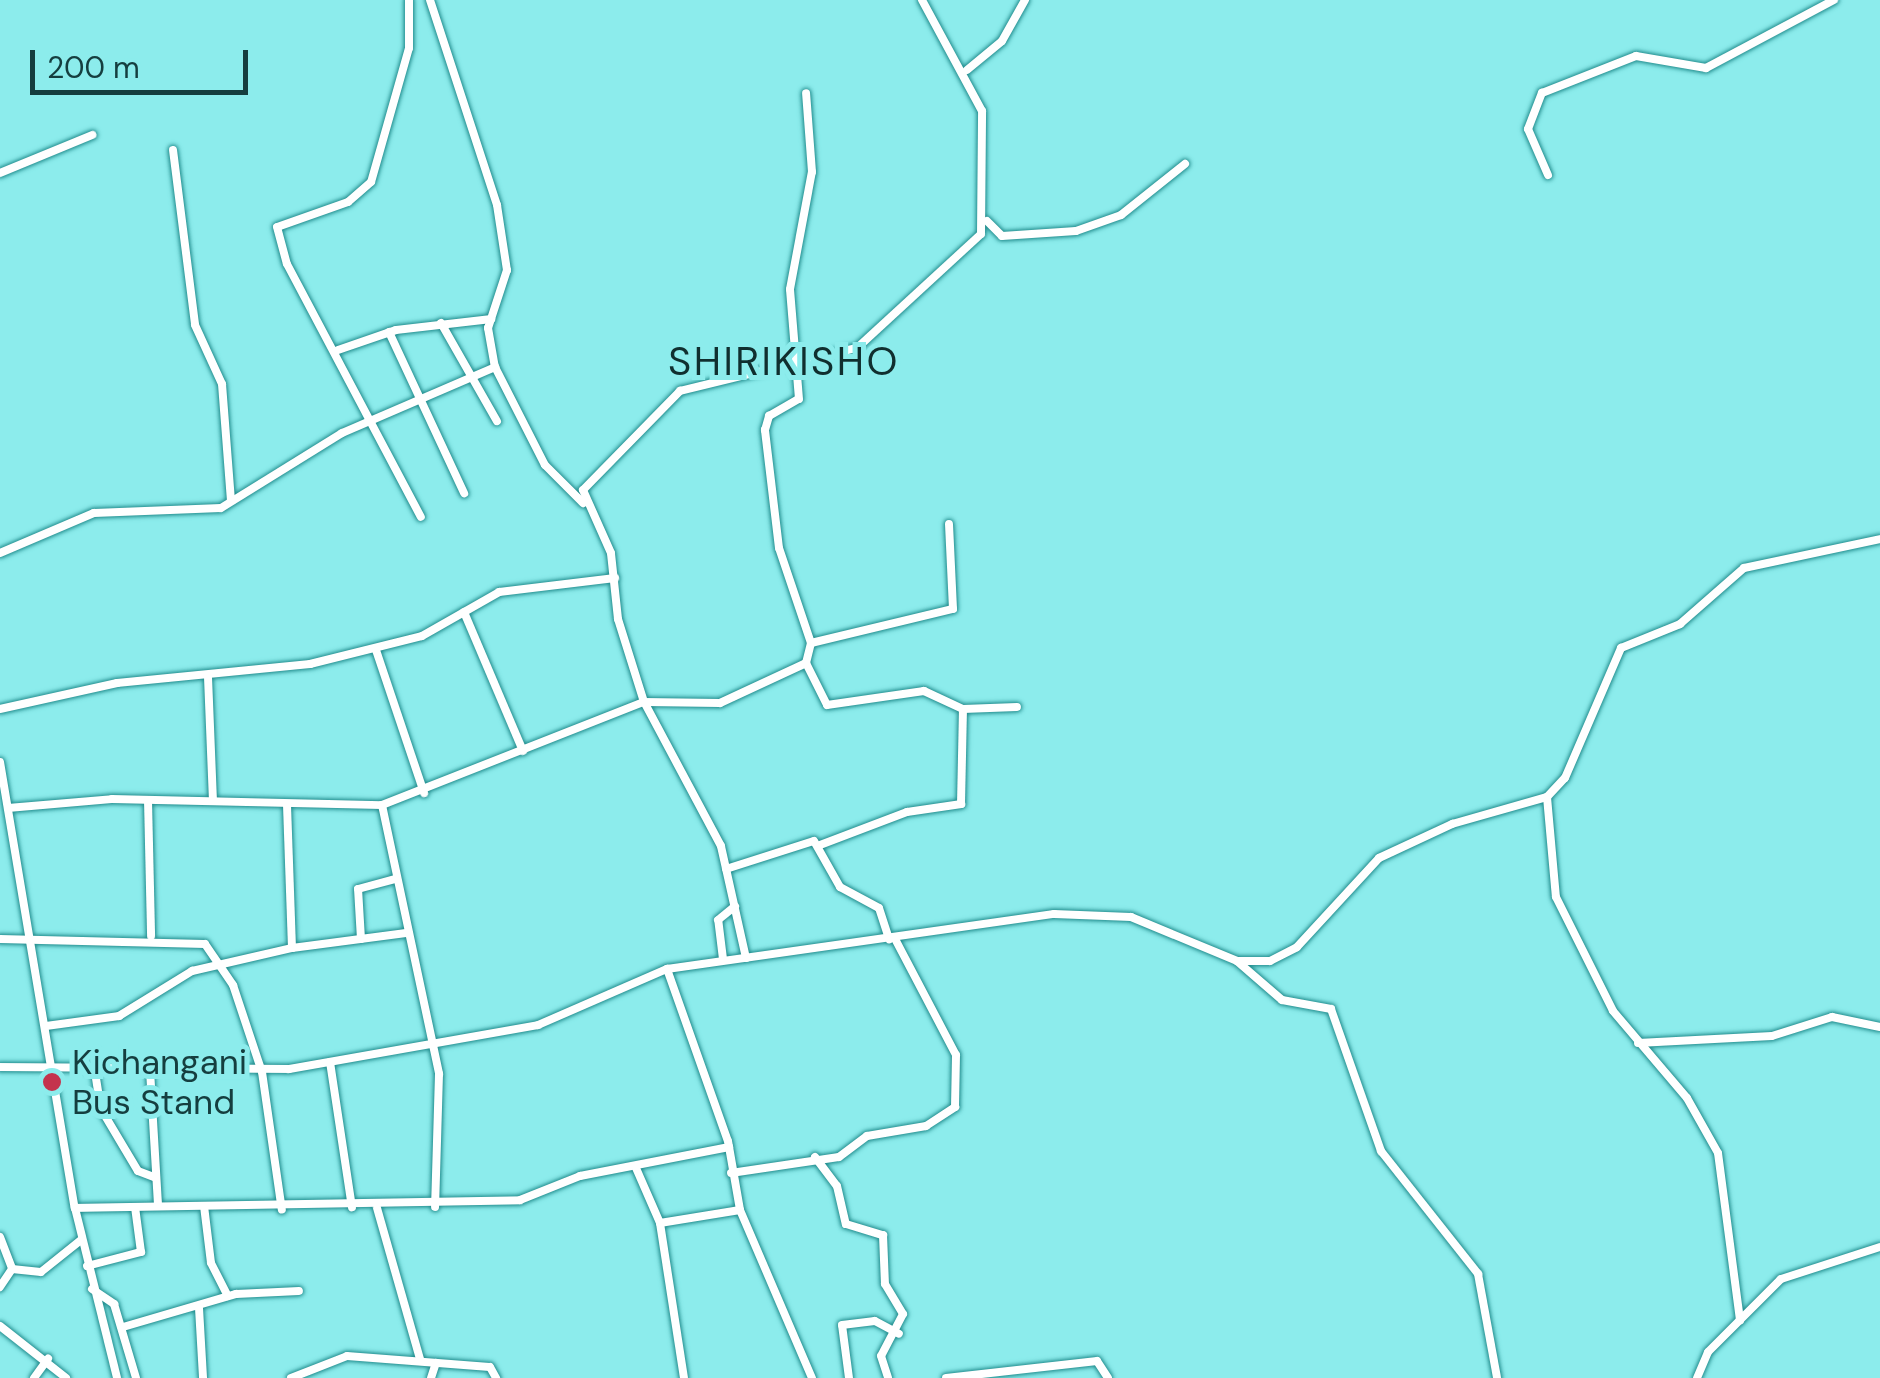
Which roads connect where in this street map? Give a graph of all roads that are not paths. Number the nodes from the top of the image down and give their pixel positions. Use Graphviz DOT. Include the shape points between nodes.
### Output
graph roads {
  1 [pos="410,0"];
  2 [pos="430,0"];
  3 [pos="922,0"];
  4 [pos="1025,0"];
  5 [pos="1834,0"];
  6 [pos="968,70"];
  7 [pos="806,94"];
  8 [pos="92,135"];
  9 [pos="173,150"];
  10 [pos="1185,164"];
  11 [pos="0,173"];
  12 [pos="1548,175"];
  13 [pos="987,220"];
  14 [pos="491,320"];
  15 [pos="441,323"];
  16 [pos="389,332"];
  17 [pos="338,350"];
  18 [pos="798,362"];
  19 [pos="495,367"];
  20 [pos="471,374"];
  21 [pos="421,394"];
  22 [pos="372,418"];
  23 [pos="497,420"];
  24 [pos="464,494"];
  25 [pos="230,501"];
  26 [pos="583,503"];
  27 [pos="421,517"];
  28 [pos="949,524"];
  29 [pos="1880,539"];
  30 [pos="0,554"];
  31 [pos="615,578"];
  32 [pos="464,612"];
  33 [pos="811,643"];
  34 [pos="376,650"];
  35 [pos="806,663"];
  36 [pos="208,678"];
  37 [pos="644,702"];
  38 [pos="1017,706"];
  39 [pos="962,708"];
  40 [pos="0,710"];
  41 [pos="514,742"];
  42 [pos="523,750"];
  43 [pos="510,755"];
  44 [pos="0,762"];
  45 [pos="424,793"];
  46 [pos="1547,797"];
  47 [pos="148,800"];
  48 [pos="213,800"];
  49 [pos="287,805"];
  50 [pos="382,805"];
  51 [pos="8,808"];
  52 [pos="820,845"];
  53 [pos="726,869"];
  54 [pos="395,878"];
  55 [pos="734,906"];
  56 [pos="406,933"];
  57 [pos="151,936"];
  58 [pos="29,938"];
  59 [pos="361,939"];
  60 [pos="892,939"];
  61 [pos="0,940"];
  62 [pos="292,948"];
  63 [pos="746,958"];
  64 [pos="723,959"];
  65 [pos="1237,961"];
  66 [pos="222,964"];
  67 [pos="667,969"];
  68 [pos="46,1026"];
  69 [pos="1880,1027"];
  70 [pos="1638,1043"];
  71 [pos="432,1046"];
  72 [pos="330,1062"];
  73 [pos="0,1067"];
  74 [pos="54,1070"];
  75 [pos="150,1070"];
  76 [pos="95,1072"];
  77 [pos="262,1072"];
  78 [pos="729,1147"];
  79 [pos="815,1157"];
  80 [pos="636,1168"];
  81 [pos="732,1173"];
  82 [pos="156,1178"];
  83 [pos="158,1206"];
  84 [pos="204,1206"];
  85 [pos="352,1207"];
  86 [pos="435,1207"];
  87 [pos="75,1208"];
  88 [pos="135,1208"];
  89 [pos="377,1208"];
  90 [pos="282,1210"];
  91 [pos="740,1210"];
  92 [pos="660,1223"];
  93 [pos="0,1237"];
  94 [pos="81,1240"];
  95 [pos="1880,1247"];
  96 [pos="87,1266"];
  97 [pos="12,1269"];
  98 [pos="0,1287"];
  99 [pos="91,1289"];
  100 [pos="299,1291"];
  101 [pos="228,1296"];
  102 [pos="199,1308"];
  103 [pos="1740,1321"];
  104 [pos="0,1326"];
  105 [pos="123,1327"];
  106 [pos="899,1334"];
  107 [pos="48,1359"];
  108 [pos="420,1359"];
  109 [pos="436,1363"];
  110 [pos="34,1378"];
  111 [pos="66,1378"];
  112 [pos="117,1378"];
  113 [pos="136,1378"];
  114 [pos="204,1378"];
  115 [pos="291,1378"];
  116 [pos="431,1378"];
  117 [pos="496,1378"];
  118 [pos="684,1378"];
  119 [pos="812,1378"];
  120 [pos="849,1378"];
  121 [pos="888,1378"];
  122 [pos="946,1378"];
  123 [pos="1108,1378"];
  124 [pos="1497,1378"];
  125 [pos="1697,1378"];
  1 -- 17 [label="street" via="409,48 366,190 277,227 287,264"];
  2 -- 14 [label="street" via="497,206 508,270"];
  3 -- 6 [label="street" via="940,44"];
  4 -- 6 [label="street" via="1002,41"];
  5 -- 12 [label="street" via="1706,68 1636,56 1542,92 1528,128"];
  6 -- 13 [label="street" via="986,130"];
  7 -- 18 [label="street" via="812,172 790,289"];
  8 -- 11 [label="street"];
  9 -- 25 [label="street" via="195,324 222,384"];
  10 -- 13 [label="street" via="1121,215 1076,232 1002,236"];
  13 -- 18 [label="street" via="964,255 897,302 865,344"];
  14 -- 15 [label="street"];
  14 -- 19 [label="street"];
  15 -- 16 [label="street"];
  15 -- 20 [label="street"];
  16 -- 17 [label="street"];
  16 -- 21 [label="street"];
  17 -- 22 [label="street"];
  18 -- 26 [label="street" via="671,397 586,479"];
  18 -- 33 [label="street" via="799,398 770,416 764,430 779,548"];
  19 -- 20 [label="street"];
  19 -- 26 [label="street" via="544,464"];
  20 -- 21 [label="street"];
  20 -- 23 [label="street"];
  21 -- 22 [label="street"];
  21 -- 24 [label="street"];
  22 -- 25 [label="street"];
  22 -- 27 [label="street"];
  25 -- 30 [label="street" via="217,509 94,513"];
  26 -- 31 [label="street"];
  28 -- 33 [label="street" via="954,609"];
  29 -- 46 [label="street" via="1744,568 1680,624 1621,648 1565,778"];
  31 -- 32 [label="street" via="531,583"];
  31 -- 37 [label="street"];
  32 -- 34 [label="street"];
  32 -- 41 [label="street"];
  33 -- 35 [label="street"];
  34 -- 36 [label="street"];
  34 -- 45 [label="street"];
  35 -- 37 [label="street" via="720,703"];
  35 -- 39 [label="street" via="827,705 924,691"];
  36 -- 40 [label="street" via="117,683"];
  36 -- 48 [label="street"];
  37 -- 42 [label="street"];
  37 -- 53 [label="street"];
  38 -- 39 [label="street"];
  39 -- 52 [label="street" via="961,804 908,812"];
  41 -- 42 [label="street"];
  41 -- 43 [label="street"];
  42 -- 43 [label="street"];
  43 -- 45 [label="street"];
  44 -- 51 [label="street"];
  45 -- 50 [label="street"];
  46 -- 65 [label="street" via="1452,824 1379,858 1290,953"];
  46 -- 70 [label="street" via="1556,897"];
  47 -- 48 [label="street"];
  47 -- 51 [label="street"];
  47 -- 57 [label="street"];
  48 -- 49 [label="street"];
  49 -- 50 [label="street"];
  49 -- 62 [label="street"];
  50 -- 54 [label="street"];
  51 -- 58 [label="street"];
  52 -- 53 [label="street" via="807,840"];
  52 -- 60 [label="street" via="840,887 880,908"];
  53 -- 55 [label="street"];
  54 -- 56 [label="street"];
  54 -- 59 [label="street" via="358,889"];
  55 -- 63 [label="street"];
  55 -- 64 [label="street" via="718,920"];
  56 -- 59 [label="street"];
  56 -- 71 [label="street"];
  57 -- 58 [label="street"];
  57 -- 66 [label="street" via="198,940"];
  58 -- 61 [label="street"];
  58 -- 68 [label="street"];
  59 -- 62 [label="street"];
  60 -- 63 [label="street"];
  60 -- 65 [label="street" via="1054,914 1130,917"];
  60 -- 79 [label="street" via="953,1047 960,1099 939,1122 867,1136 839,1158"];
  62 -- 66 [label="street"];
  63 -- 64 [label="street"];
  64 -- 67 [label="street"];
  65 -- 124 [label="street" via="1282,1000 1331,1010 1381,1151 1478,1274"];
  66 -- 68 [label="street" via="180,976 120,1016"];
  66 -- 77 [label="street"];
  67 -- 71 [label="street" via="572,1015"];
  67 -- 78 [label="street"];
  68 -- 74 [label="street"];
  69 -- 70 [label="street" via="1832,1017 1772,1036"];
  70 -- 103 [label="street" via="1687,1098 1718,1153"];
  71 -- 72 [label="street"];
  71 -- 86 [label="street" via="442,1156"];
  72 -- 77 [label="street"];
  72 -- 85 [label="street"];
  73 -- 74 [label="street"];
  74 -- 76 [label="street"];
  74 -- 87 [label="street"];
  75 -- 76 [label="street"];
  75 -- 77 [label="street"];
  75 -- 82 [label="street"];
  76 -- 82 [label="street" via="101,1109 138,1170"];
  77 -- 90 [label="street"];
  78 -- 80 [label="street"];
  78 -- 81 [label="street"];
  79 -- 81 [label="street" via="763,1174"];
  79 -- 106 [label="street" via="837,1186 846,1224 883,1235"];
  80 -- 86 [label="street" via="580,1176 526,1199"];
  80 -- 92 [label="street"];
  81 -- 91 [label="street"];
  82 -- 83 [label="street"];
  83 -- 84 [label="street"];
  83 -- 88 [label="street"];
  84 -- 90 [label="street"];
  84 -- 101 [label="street" via="211,1262"];
  85 -- 89 [label="street"];
  85 -- 90 [label="street"];
  86 -- 89 [label="street"];
  87 -- 88 [label="street"];
  87 -- 94 [label="street"];
  88 -- 96 [label="street" via="141,1252"];
  89 -- 108 [label="street"];
  91 -- 92 [label="street"];
  91 -- 119 [label="street"];
  92 -- 118 [label="street"];
  93 -- 97 [label="street"];
  94 -- 96 [label="street"];
  94 -- 97 [label="street" via="41,1272"];
  95 -- 103 [label="street" via="1791,1274"];
  96 -- 99 [label="street"];
  97 -- 98 [label="street"];
  99 -- 105 [label="street" via="110,1298"];
  99 -- 112 [label="street"];
  100 -- 101 [label="street"];
  101 -- 102 [label="street"];
  102 -- 105 [label="street"];
  102 -- 114 [label="street"];
  103 -- 125 [label="street"];
  104 -- 107 [label="street"];
  105 -- 113 [label="street"];
  106 -- 120 [label="street" via="875,1321 842,1325"];
  106 -- 121 [label="street" via="881,1356"];
  107 -- 110 [label="street"];
  107 -- 111 [label="street"];
  108 -- 109 [label="street"];
  108 -- 115 [label="street" via="334,1358"];
  109 -- 116 [label="street"];
  109 -- 117 [label="street" via="490,1367"];
  122 -- 123 [label="street" via="1091,1360 1104,1363"];
}
